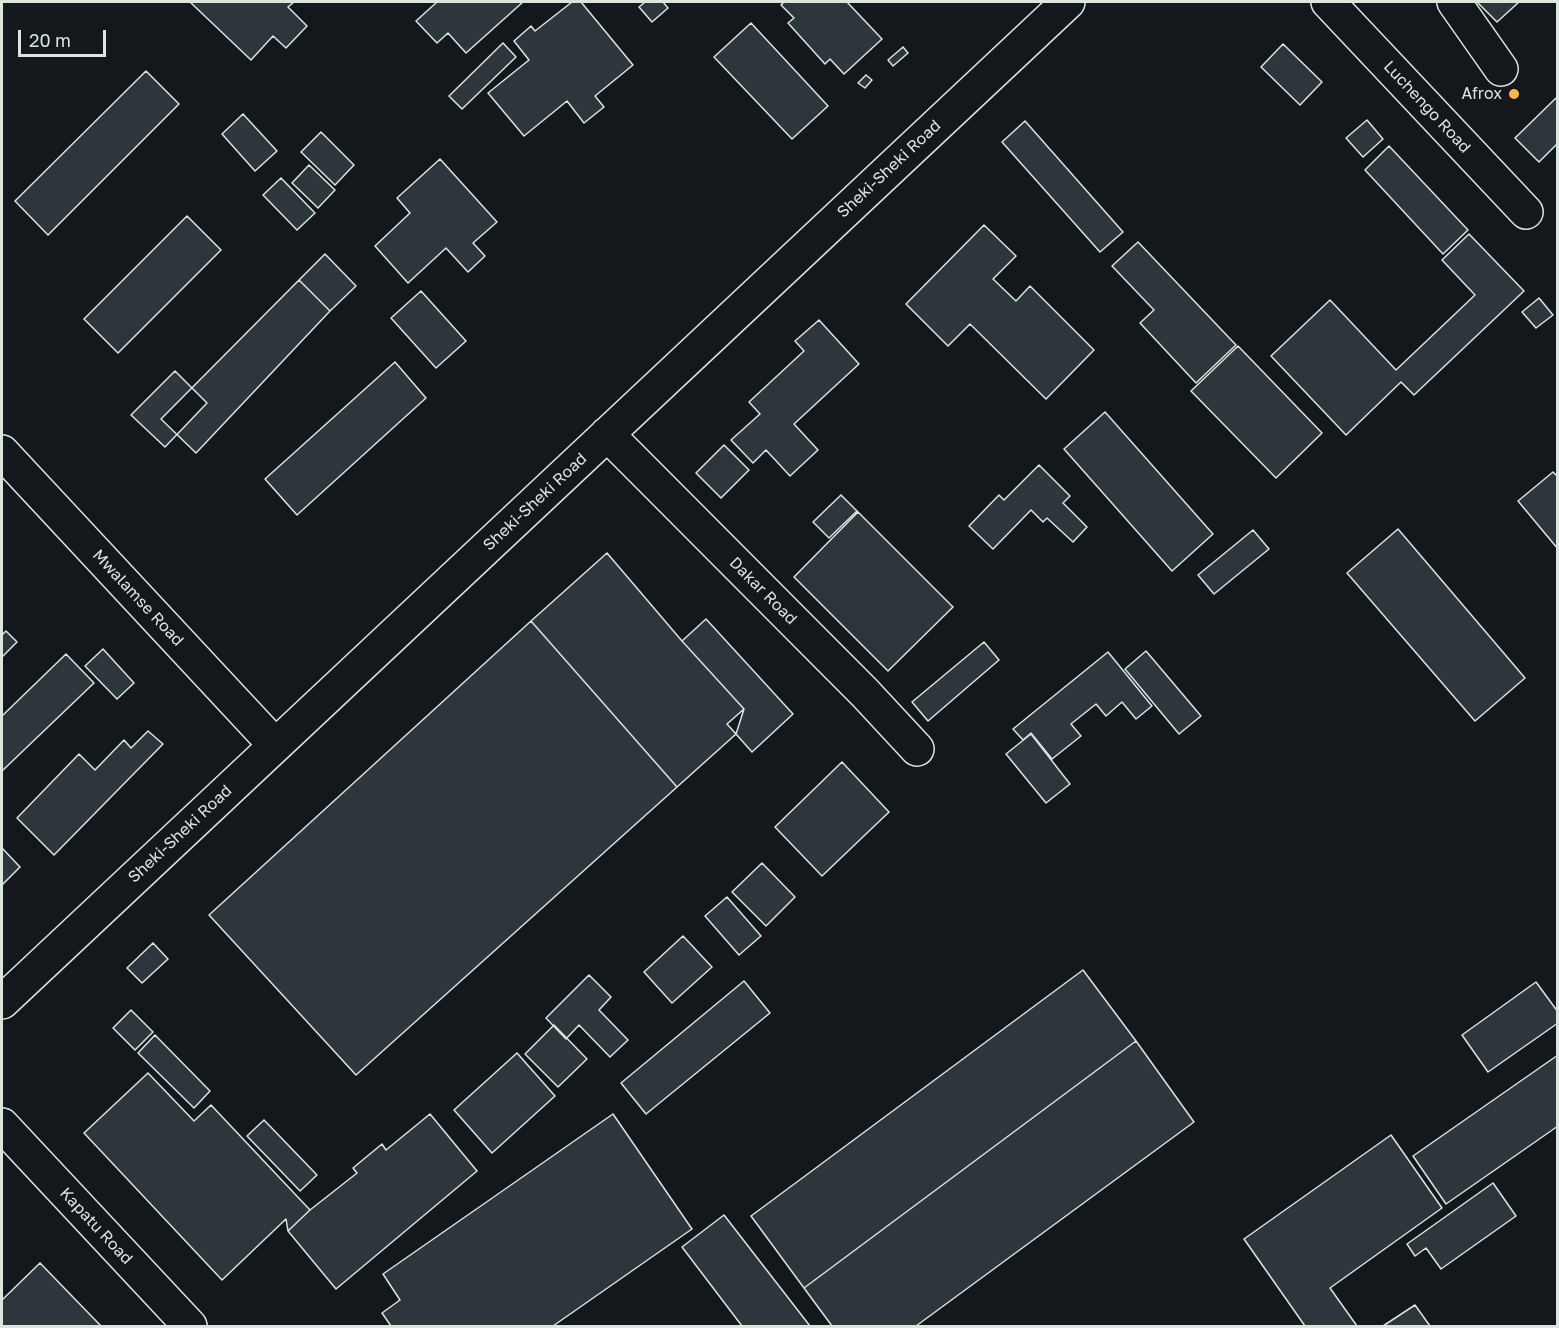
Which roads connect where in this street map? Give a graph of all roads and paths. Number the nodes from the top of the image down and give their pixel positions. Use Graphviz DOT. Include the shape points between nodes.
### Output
graph roads {
  1 [pos="1068,2"];
  2 [pos="1328,2"];
  3 [pos="1454,2"];
  4 [pos="1501,69"];
  5 [pos="1526,212"];
  6 [pos="607,434"];
  7 [pos="2,452"];
  8 [pos="275,745"];
  9 [pos="918,749"];
  10 [pos="2,1002"];
  11 [pos="2,1125"];
  12 [pos="190,1326"];
  1 -- 6 [label="street, Sheki-Sheki Road"];
  2 -- 5 [label="street, Luchengo Road"];
  3 -- 4 [label="street"];
  6 -- 8 [label="street, Sheki-Sheki Road"];
  6 -- 9 [label="street, Dakar Road"];
  7 -- 8 [label="street, Mwalamse Road"];
  8 -- 10 [label="street, Sheki-Sheki Road"];
  11 -- 12 [label="street, Kapatu Road"];
}
